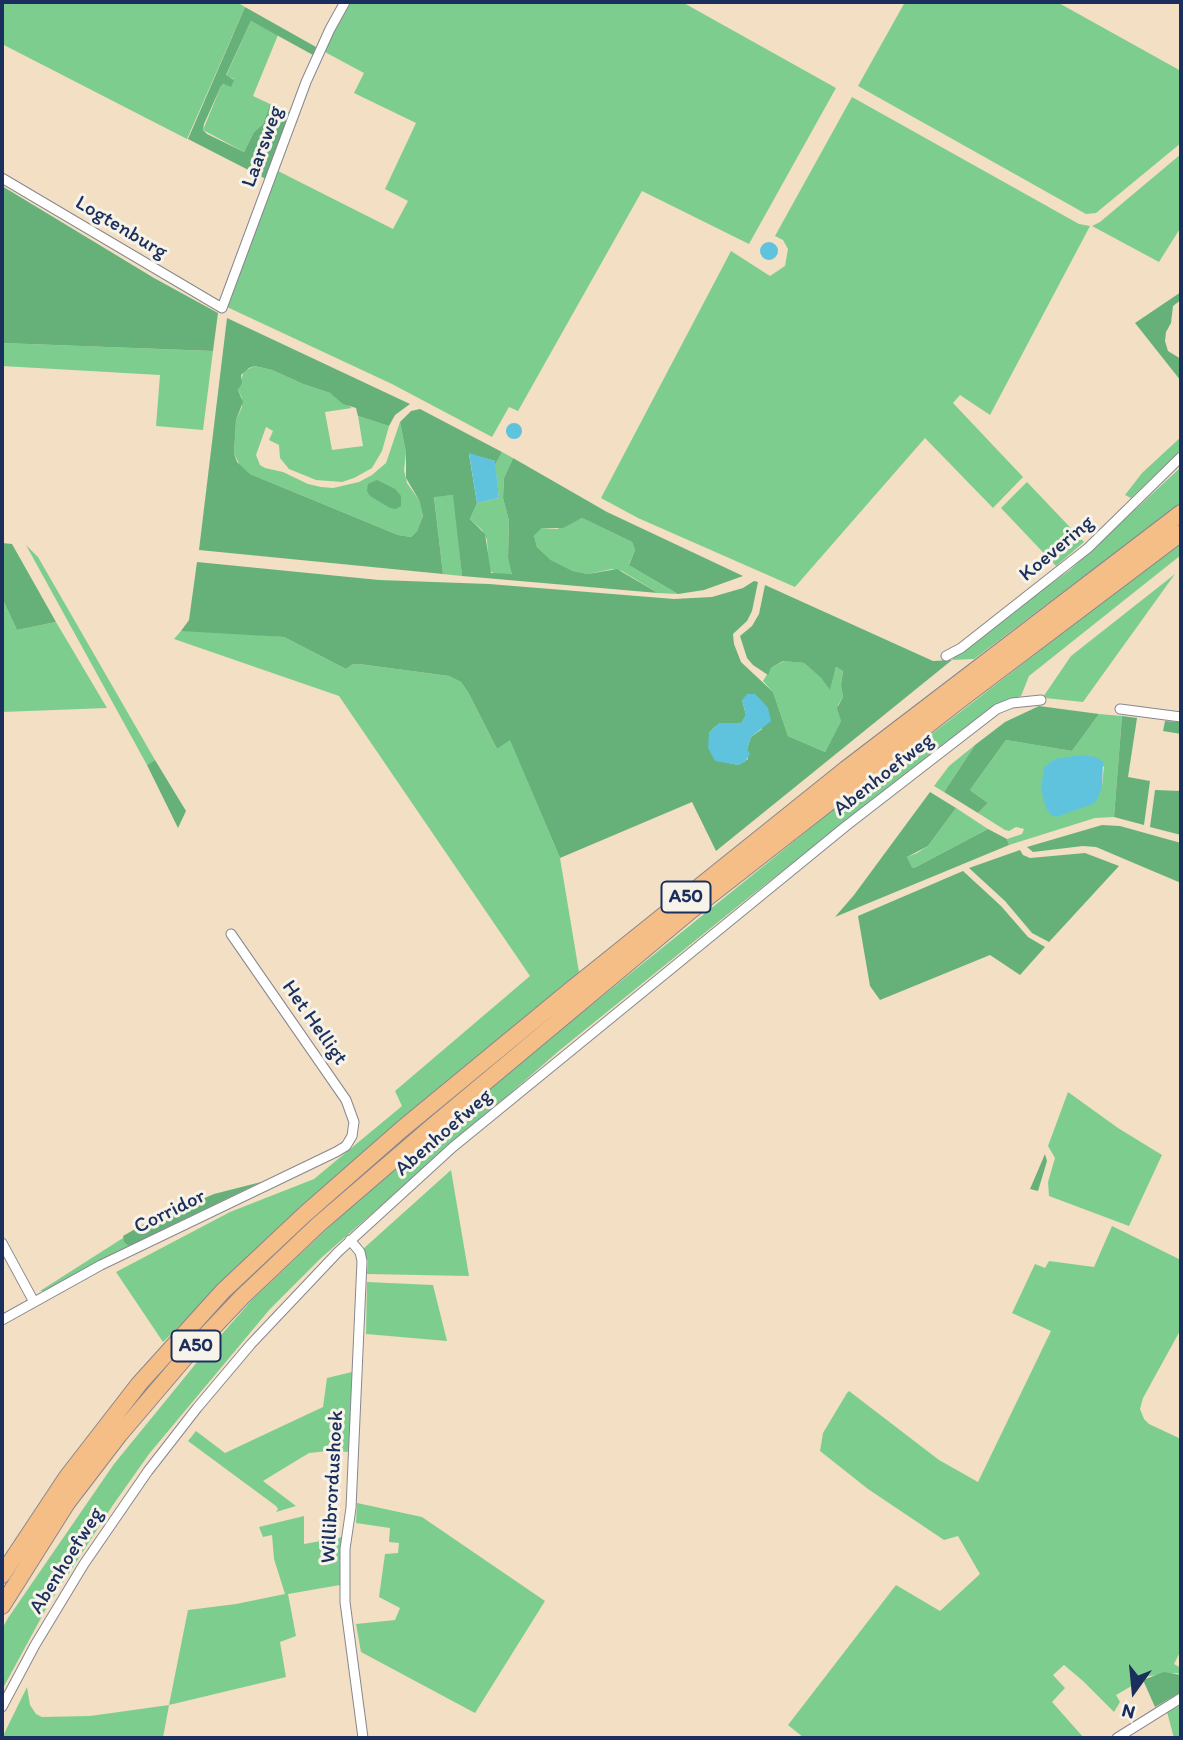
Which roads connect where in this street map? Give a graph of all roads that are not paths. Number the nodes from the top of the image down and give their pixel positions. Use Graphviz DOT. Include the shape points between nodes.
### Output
graph roads {
  1 [pos="345,2"];
  2 [pos="2,178"];
  3 [pos="222,308"];
  4 [pos="1181,457"];
  5 [pos="1181,513"];
  6 [pos="1181,533"];
  7 [pos="946,656"];
  8 [pos="1041,700"];
  9 [pos="1120,709"];
  10 [pos="1181,717"];
  11 [pos="231,933"];
  12 [pos="352,1136"];
  13 [pos="350,1240"];
  14 [pos="2,1243"];
  15 [pos="34,1302"];
  16 [pos="2,1320"];
  17 [pos="2,1575"];
  18 [pos="2,1606"];
  19 [pos="1181,1698"];
  20 [pos="2,1707"];
  21 [pos="363,1738"];
  22 [pos="1117,1738"];
  1 -- 3 [label="street, Laarsweg" via="306,82"];
  2 -- 3 [label="street, Logtenburg"];
  4 -- 7 [label="street, Koevering" via="1088,548"];
  5 -- 17 [label="highway, A50" via="846,769 540,1015 305,1214 223,1291 139,1384 67,1477"];
  6 -- 18 [label="highway, A50" via="689,912 319,1224 242,1297 119,1435 67,1503"];
  8 -- 13 [label="street, Abenhoefweg" via="997,709 835,834 482,1122"];
  9 -- 10 [label="street"];
  11 -- 12 [label="street, Het Helligt" via="346,1100 354,1122"];
  12 -- 15 [label="street, Corridor" via="336,1153 101,1265"];
  13 -- 20 [label="street, Abenhoefweg" via="251,1343 164,1450 85,1564"];
  13 -- 21 [label="street, Willibrordushoek" via="362,1261 345,1602"];
  14 -- 15 [label="street"];
  15 -- 16 [label="street, Corridor"];
  19 -- 22 [label="street"];
}
